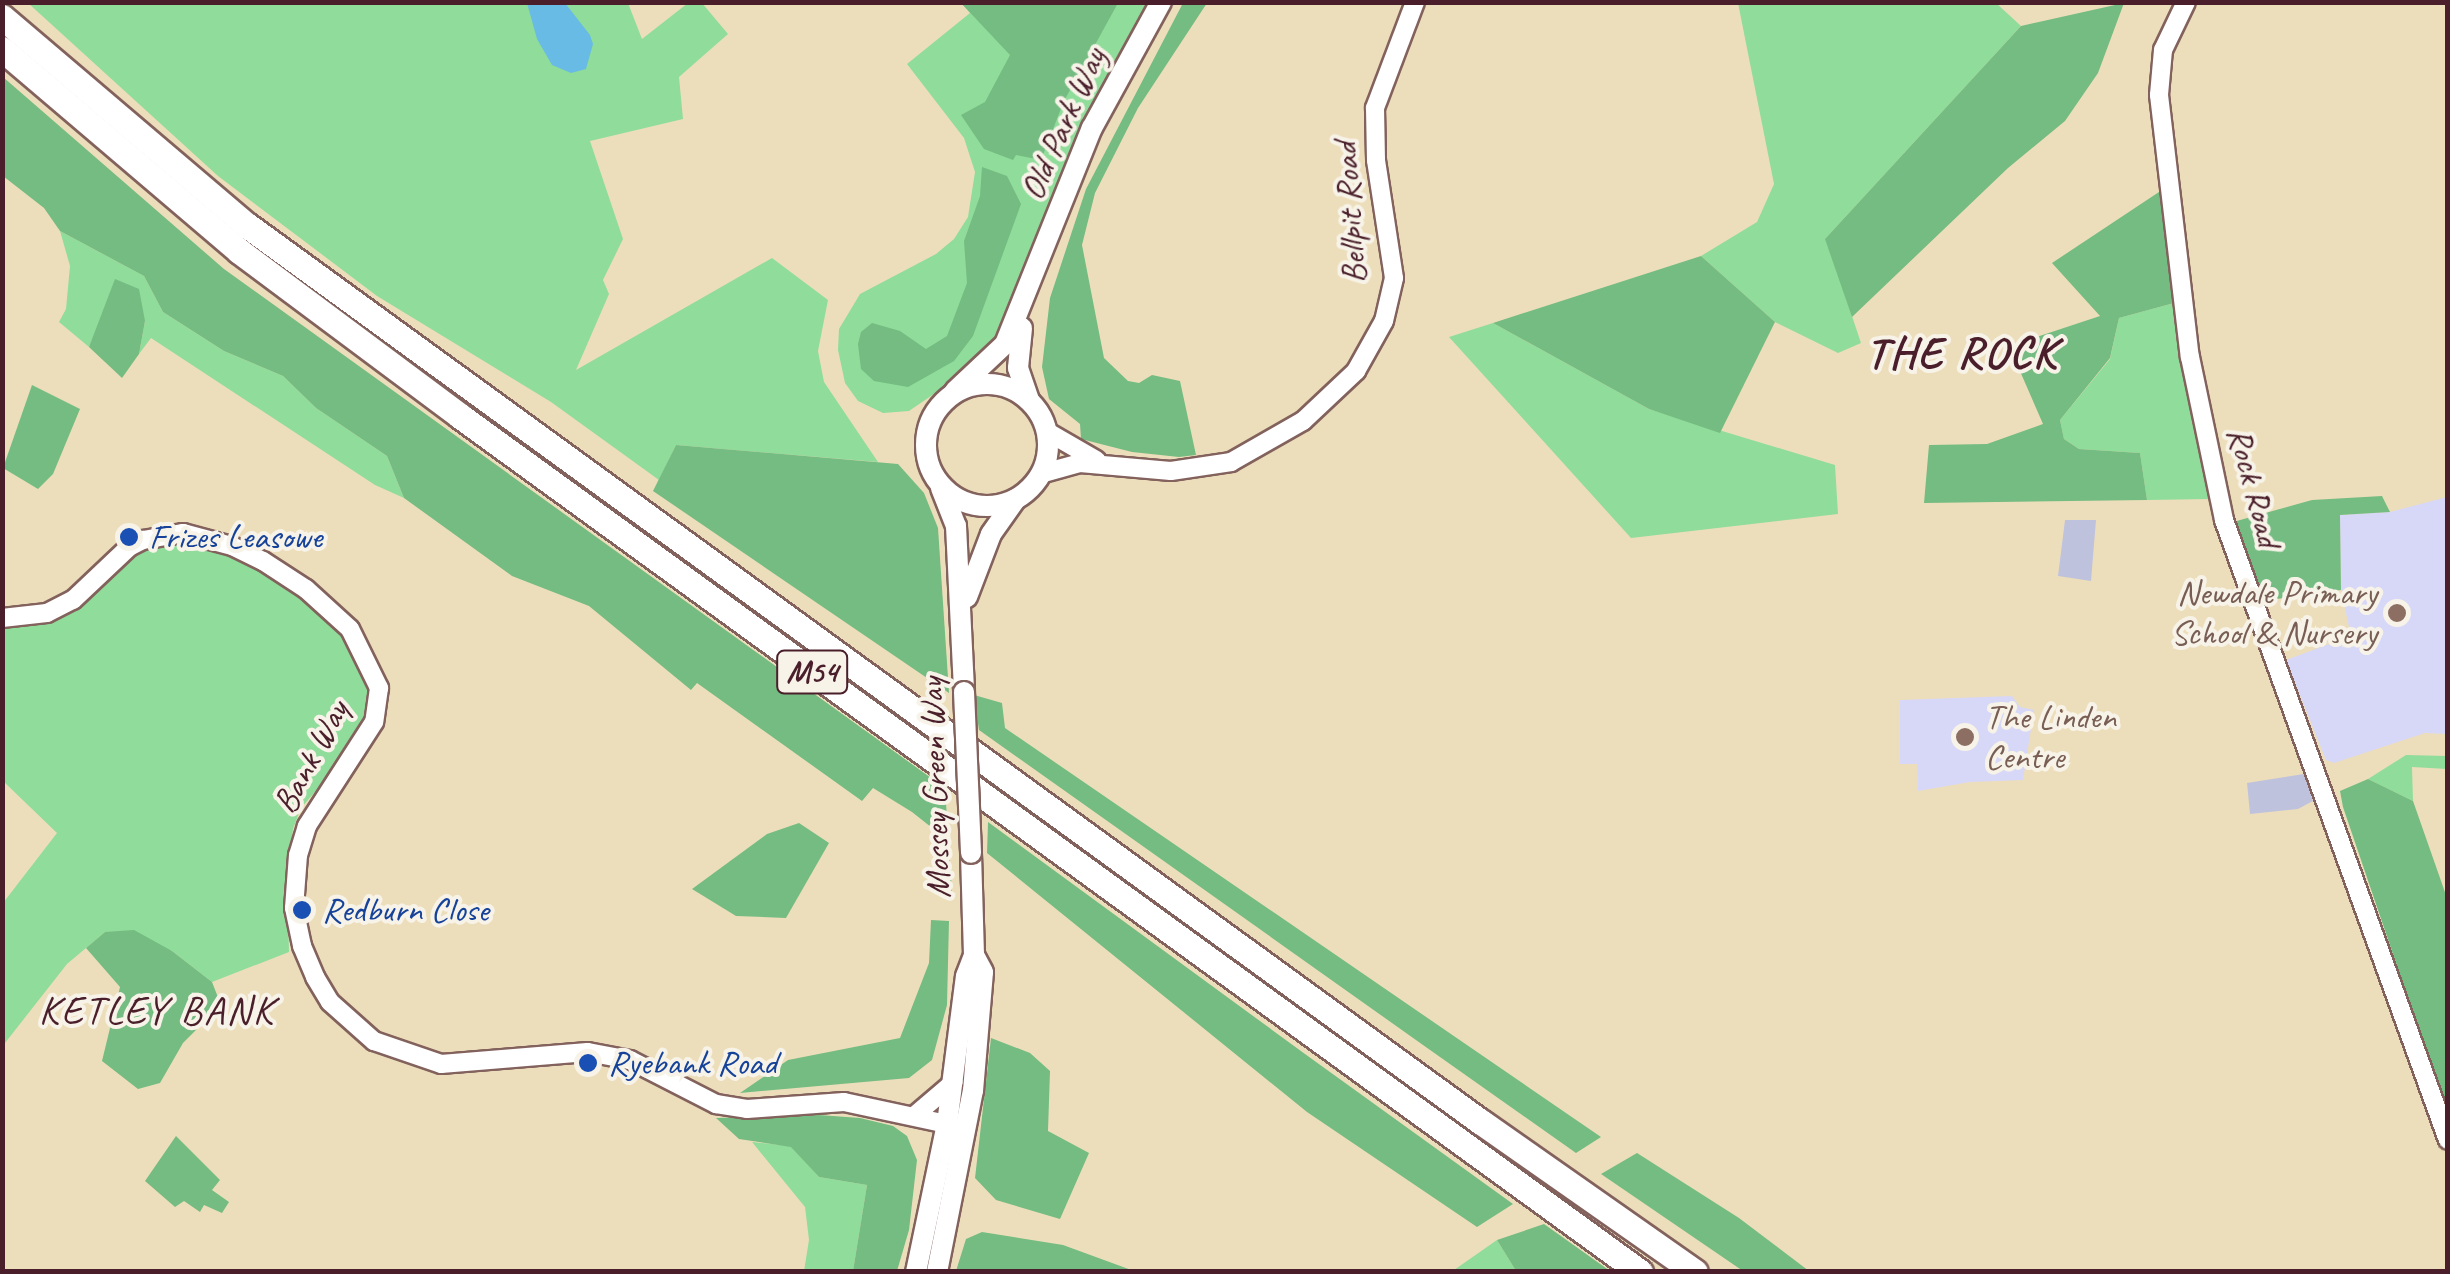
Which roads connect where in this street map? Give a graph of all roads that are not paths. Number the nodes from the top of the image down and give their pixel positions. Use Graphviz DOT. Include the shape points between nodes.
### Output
graph roads {
  1 [pos="6,2"];
  2 [pos="1161,2"];
  3 [pos="1415,2"];
  4 [pos="2186,2"];
  5 [pos="2,16"];
  6 [pos="2,50"];
  7 [pos="84,88"];
  8 [pos="1034,278"];
  9 [pos="956,392"];
  10 [pos="1029,400"];
  11 [pos="1046,431"];
  12 [pos="1101,462"];
  13 [pos="1040,474"];
  14 [pos="941,486"];
  15 [pos="1016,500"];
  16 [pos="2,618"];
  17 [pos="962,618"];
  18 [pos="974,955"];
  19 [pos="982,984"];
  20 [pos="954,1082"];
  21 [pos="914,1116"];
  22 [pos="947,1124"];
  23 [pos="2448,1140"];
  24 [pos="953,1206"];
  25 [pos="919,1272"];
  26 [pos="937,1272"];
  27 [pos="1640,1272"];
  28 [pos="1695,1272"];
  1 -- 7 [label="highway, M54"];
  2 -- 8 [label="main road, Old Park Way" via="1092,128"];
  3 -- 12 [label="street, Bellpit Road" via="1376,108 1376,160 1394,278 1384,321 1356,372 1303,421 1231,462 1171,471"];
  4 -- 23 [label="street, Rock Road" via="2162,50 2159,95 2190,357 2224,520"];
  5 -- 7 [label="highway, M54"];
  6 -- 27 [label="highway, M54" via="239,251 397,369"];
  7 -- 28 [label="highway, M54" via="248,226"];
  8 -- 9 [label="main road, Old Park Way" via="1005,344"];
  8 -- 10 [label="main road, Old Park Way" via="1017,349"];
  9 -- 10 [label="main road" via="980,383 1007,386"];
  9 -- 14 [label="main road" via="936,409 926,434"];
  10 -- 11 [label="main road"];
  11 -- 12 [label="street, Bellpit Road"];
  11 -- 13 [label="main road"];
  12 -- 13 [label="street, Bellpit Road"];
  13 -- 15 [label="main road"];
  14 -- 15 [label="main road" via="975,506"];
  14 -- 17 [label="main road, Mossey Green Way" via="956,526"];
  15 -- 17 [label="main road, Mossey Green Way" via="973,571"];
  16 -- 21 [label="street, Bank Way" via="47,612 73,600 129,548 183,533 262,561 306,588 350,628 379,688 374,722 308,826 294,908 302,946 330,1002 393,1051 441,1064 588,1052 630,1060 716,1104 748,1109 844,1102"];
  17 -- 18 [label="main road, Mossey Green Way, bridge"];
  18 -- 19 [label="main road, Mossey Green Way" via="982,964"];
  18 -- 20 [label="main road, Mossey Green Way"];
  19 -- 22 [label="main road" via="962,1115"];
  19 -- 24 [label="main road, Mossey Green Way" via="973,1092"];
  20 -- 21 [label="street"];
  20 -- 22 [label="main road, Mossey Green Way"];
  21 -- 22 [label="street, Bank Way"];
  22 -- 25 [label="main road, Mossey Green Way"];
  24 -- 25 [label="main road" via="938,1212"];
  24 -- 26 [label="main road, Mossey Green Way"];
}
